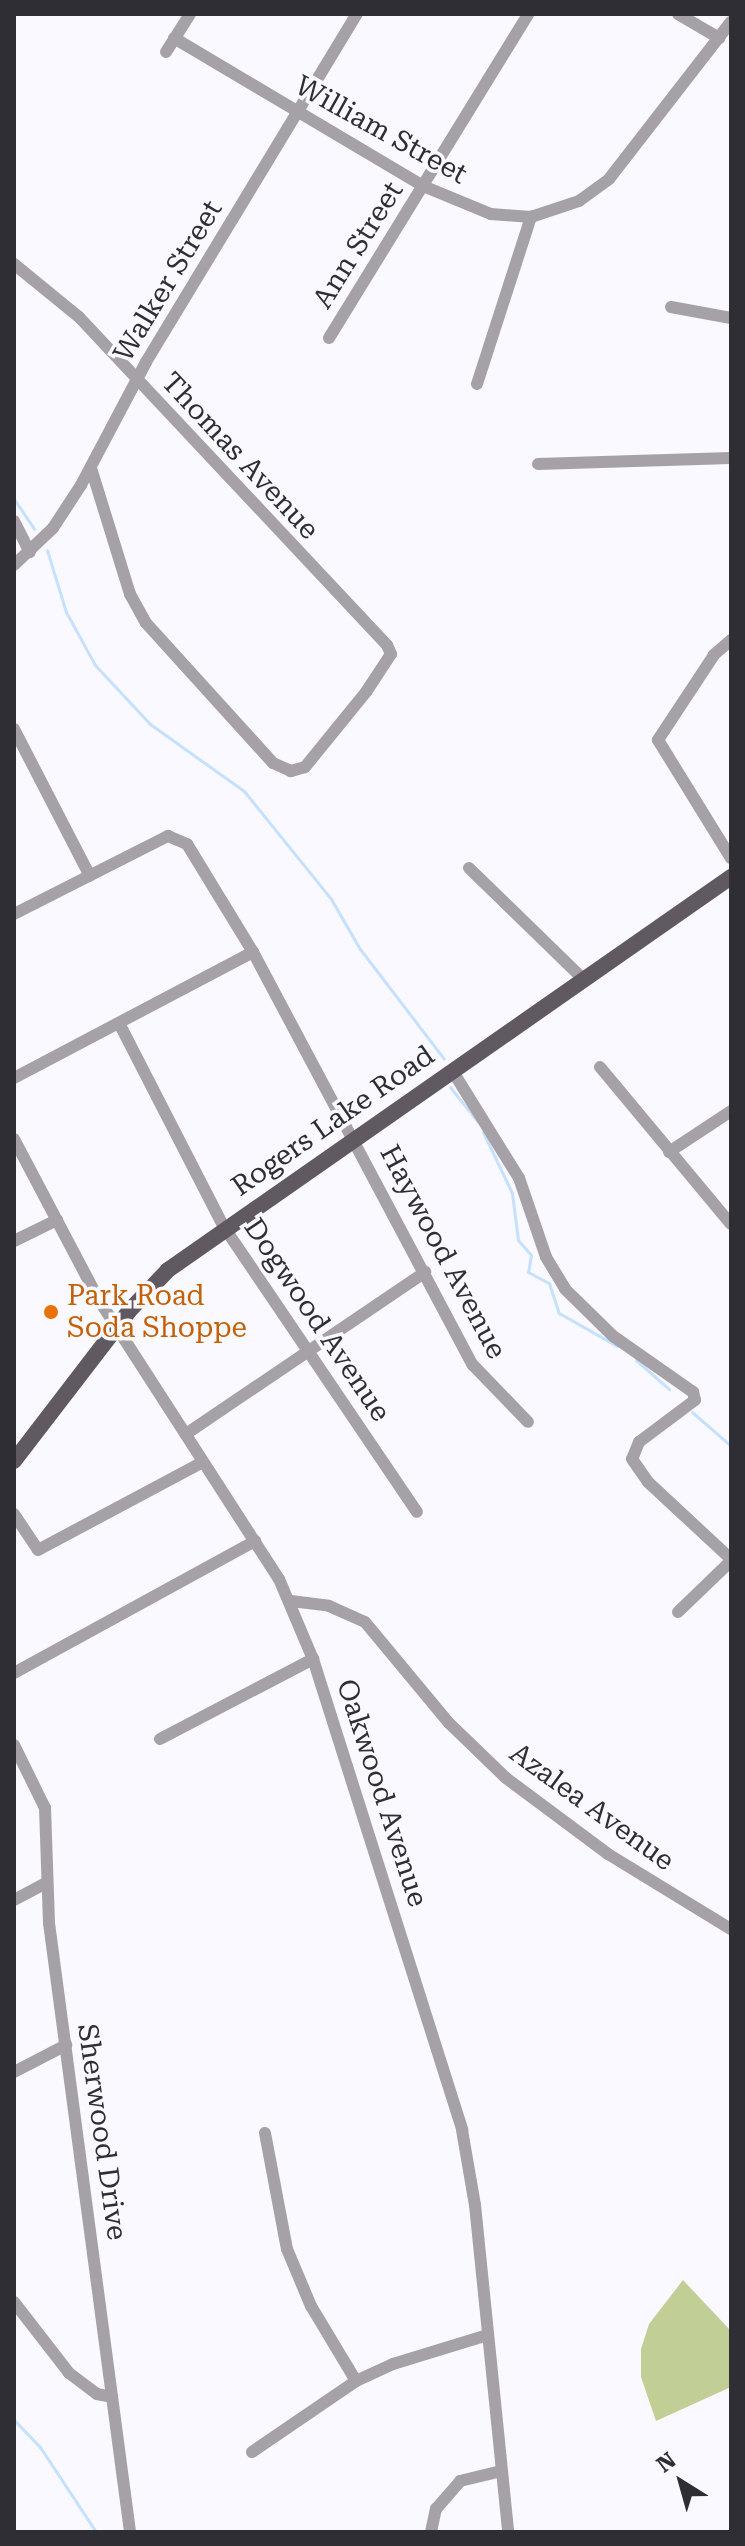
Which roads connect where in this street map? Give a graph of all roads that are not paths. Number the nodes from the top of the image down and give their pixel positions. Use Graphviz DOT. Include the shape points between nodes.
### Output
graph roads {
  1 [pos="190,14"];
  2 [pos="357,14"];
  3 [pos="528,14"];
  4 [pos="678,14"];
  5 [pos="731,22"];
  6 [pos="174,38"];
  7 [pos="719,38"];
  8 [pos="166,52"];
  9 [pos="298,111"];
  10 [pos="423,186"];
  11 [pos="531,217"];
  12 [pos="14,264"];
  13 [pos="671,307"];
  14 [pos="731,318"];
  15 [pos="329,338"];
  16 [pos="136,381"];
  17 [pos="477,384"];
  18 [pos="731,458"];
  19 [pos="538,464"];
  20 [pos="91,468"];
  21 [pos="14,521"];
  22 [pos="30,552"];
  23 [pos="14,565"];
  24 [pos="731,640"];
  25 [pos="16,736"];
  26 [pos="731,858"];
  27 [pos="469,868"];
  28 [pos="90,876"];
  29 [pos="731,877"];
  30 [pos="14,914"];
  31 [pos="253,952"];
  32 [pos="584,980"];
  33 [pos="119,1023"];
  34 [pos="600,1067"];
  35 [pos="452,1070"];
  36 [pos="14,1078"];
  37 [pos="731,1111"];
  38 [pos="353,1138"];
  39 [pos="14,1139"];
  40 [pos="669,1152"];
  41 [pos="57,1220"];
  42 [pos="731,1224"];
  43 [pos="224,1227"];
  44 [pos="14,1241"];
  45 [pos="425,1272"];
  46 [pos="116,1327"];
  47 [pos="308,1351"];
  48 [pos="528,1422"];
  49 [pos="186,1434"];
  50 [pos="14,1461"];
  51 [pos="203,1462"];
  52 [pos="417,1512"];
  53 [pos="14,1514"];
  54 [pos="255,1541"];
  55 [pos="731,1560"];
  56 [pos="291,1601"];
  57 [pos="678,1612"];
  58 [pos="313,1659"];
  59 [pos="14,1673"];
  60 [pos="160,1739"];
  61 [pos="14,1745"];
  62 [pos="46,1883"];
  63 [pos="14,1900"];
  64 [pos="731,1929"];
  65 [pos="66,2045"];
  66 [pos="14,2072"];
  67 [pos="265,2133"];
  68 [pos="14,2302"];
  69 [pos="488,2335"];
  70 [pos="356,2381"];
  71 [pos="112,2397"];
  72 [pos="252,2452"];
  73 [pos="501,2471"];
  74 [pos="130,2532"];
  75 [pos="431,2532"];
  76 [pos="508,2532"];
  1 -- 6 [label="street"];
  2 -- 9 [label="street, Walker Street"];
  3 -- 10 [label="street, Ann Street"];
  4 -- 7 [label="street"];
  5 -- 7 [label="street, William Street"];
  6 -- 8 [label="street"];
  6 -- 9 [label="street, William Street"];
  7 -- 11 [label="street, William Street" via="609,179 568,206"];
  9 -- 10 [label="street, William Street"];
  9 -- 16 [label="street, Walker Street"];
  10 -- 11 [label="street, William Street" via="491,214"];
  10 -- 15 [label="street, Ann Street"];
  11 -- 17 [label="street"];
  12 -- 16 [label="street, Thomas Avenue" via="61,300"];
  13 -- 14 [label="street"];
  16 -- 20 [label="street, Walker Street"];
  16 -- 20 [label="street, Thomas Avenue" via="391,654 319,757 305,767 282,768 146,623 130,594"];
  18 -- 19 [label="street"];
  20 -- 22 [label="street, Walker Street" via="53,528"];
  21 -- 22 [label="street"];
  22 -- 23 [label="street, Walker Street"];
  24 -- 26 [label="street" via="714,655 658,740"];
  25 -- 28 [label="street"];
  27 -- 32 [label="street"];
  28 -- 30 [label="street"];
  28 -- 31 [label="street, Haywood Avenue" via="168,836 187,844"];
  29 -- 32 [label="main road, Rogers Lake Road"];
  31 -- 33 [label="street"];
  31 -- 38 [label="street, Haywood Avenue"];
  32 -- 35 [label="main road, Rogers Lake Road"];
  33 -- 36 [label="street"];
  33 -- 43 [label="street, Dogwood Avenue"];
  34 -- 40 [label="street"];
  35 -- 38 [label="main road, Rogers Lake Road"];
  35 -- 55 [label="street" via="519,1178 546,1257 565,1289 613,1336 693,1392 695,1400 639,1442 632,1459 648,1482"];
  37 -- 40 [label="street"];
  38 -- 43 [label="main road, Rogers Lake Road"];
  38 -- 45 [label="street, Haywood Avenue"];
  39 -- 41 [label="street, Oakwood Avenue"];
  40 -- 42 [label="street"];
  41 -- 44 [label="street"];
  41 -- 46 [label="street, Oakwood Avenue"];
  43 -- 46 [label="main road, Rogers Lake Road" via="168,1270"];
  43 -- 47 [label="street, Dogwood Avenue"];
  45 -- 47 [label="street"];
  45 -- 48 [label="street, Haywood Avenue" via="473,1365"];
  46 -- 49 [label="street, Oakwood Avenue"];
  46 -- 50 [label="main road, Rogers Lake Road"];
  47 -- 49 [label="street"];
  47 -- 52 [label="street, Dogwood Avenue"];
  49 -- 51 [label="street, Oakwood Avenue"];
  51 -- 53 [label="street" via="38,1550"];
  51 -- 54 [label="street, Oakwood Avenue"];
  54 -- 56 [label="street, Oakwood Avenue"];
  54 -- 59 [label="street"];
  55 -- 57 [label="street"];
  56 -- 58 [label="street, Oakwood Avenue"];
  56 -- 64 [label="street, Azalea Avenue" via="329,1606 365,1622 470,1745 506,1778 608,1854"];
  58 -- 60 [label="street"];
  58 -- 69 [label="street, Oakwood Avenue" via="462,2130"];
  61 -- 62 [label="street, Sherwood Drive" via="45,1808"];
  62 -- 63 [label="street"];
  62 -- 65 [label="street, Sherwood Drive"];
  65 -- 66 [label="street"];
  65 -- 71 [label="street, Sherwood Drive"];
  67 -- 70 [label="street" via="287,2249 311,2306"];
  68 -- 71 [label="street" via="80,2384"];
  69 -- 70 [label="street"];
  69 -- 73 [label="street, Oakwood Avenue"];
  70 -- 72 [label="street"];
  71 -- 74 [label="street, Sherwood Drive"];
  73 -- 75 [label="street" via="460,2481 436,2509"];
  73 -- 76 [label="street, Oakwood Avenue"];
}
